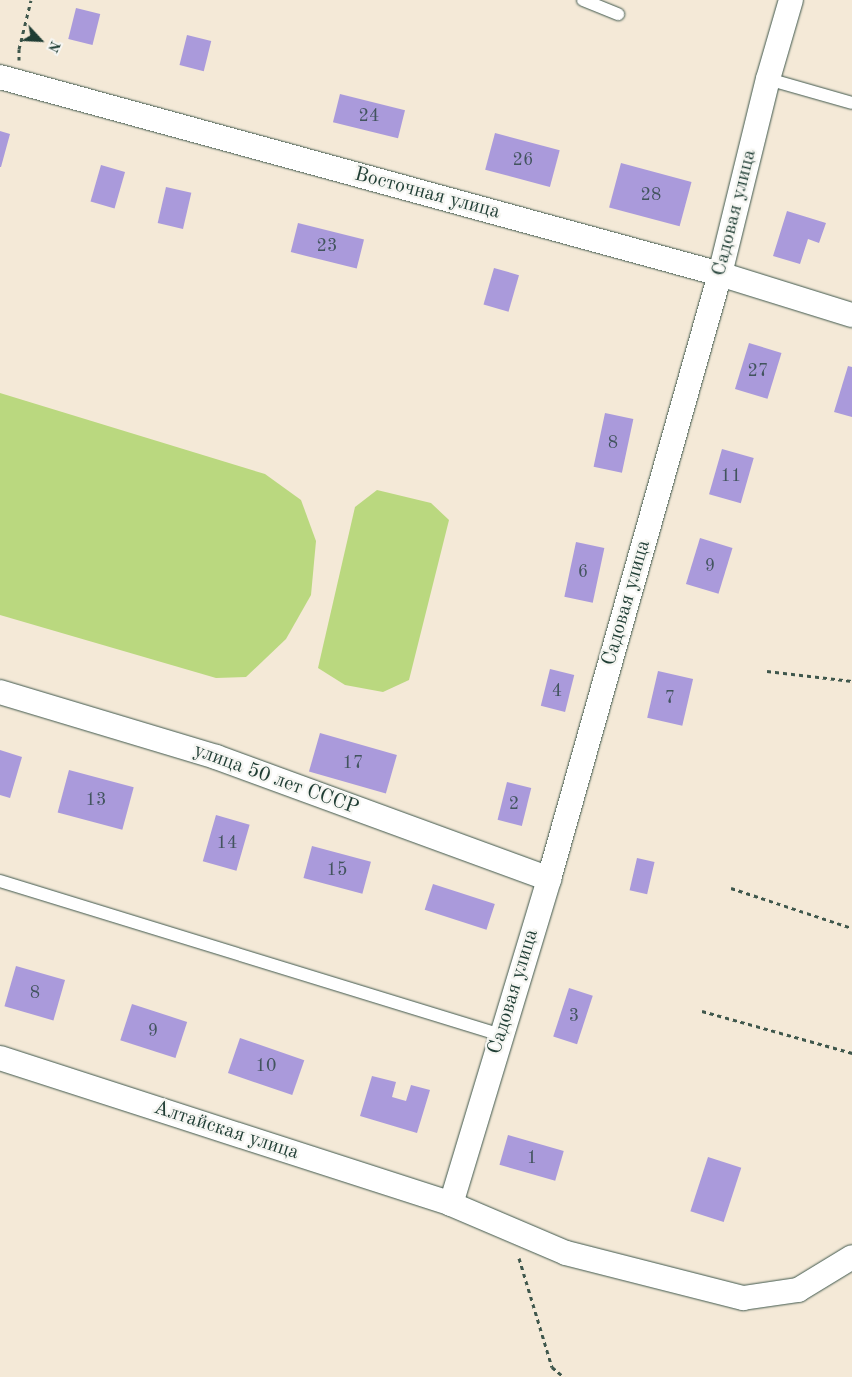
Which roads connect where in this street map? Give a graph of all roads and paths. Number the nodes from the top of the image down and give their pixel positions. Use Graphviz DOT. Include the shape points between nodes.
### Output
graph roads {
  1 [pos="31,0"];
  2 [pos="583,0"];
  3 [pos="791,0"];
  4 [pos="618,14"];
  5 [pos="768,79"];
  6 [pos="10,80"];
  7 [pos="852,103"];
  8 [pos="720,274"];
  9 [pos="852,315"];
  10 [pos="767,671"];
  11 [pos="852,681"];
  12 [pos="0,692"];
  13 [pos="549,879"];
  14 [pos="0,880"];
  15 [pos="731,888"];
  16 [pos="852,928"];
  17 [pos="702,1011"];
  18 [pos="501,1035"];
  19 [pos="852,1053"];
  20 [pos="0,1058"];
  21 [pos="451,1204"];
  22 [pos="518,1254"];
  23 [pos="852,1257"];
  24 [pos="564,1377"];
  1 -- 6 [label="path"];
  2 -- 4 [label="lane"];
  3 -- 5 [label="street, Садовая улица"];
  5 -- 7 [label="lane"];
  5 -- 8 [label="street, Садовая улица"];
  6 -- 8 [label="street, Восточная улица"];
  8 -- 9 [label="street, Восточная улица"];
  8 -- 13 [label="street, Садовая улица"];
  10 -- 11 [label="path"];
  12 -- 13 [label="street, улица 50 лет СССР" via="216,757"];
  13 -- 18 [label="street, Садовая улица"];
  14 -- 18 [label="lane"];
  15 -- 16 [label="path"];
  17 -- 19 [label="path"];
  18 -- 21 [label="street, Садовая улица"];
  20 -- 21 [label="street, Алтайская улица"];
  21 -- 23 [label="street, Алтайская улица" via="566,1253 743,1298 798,1290"];
  22 -- 24 [label="path" via="552,1367"];
}
